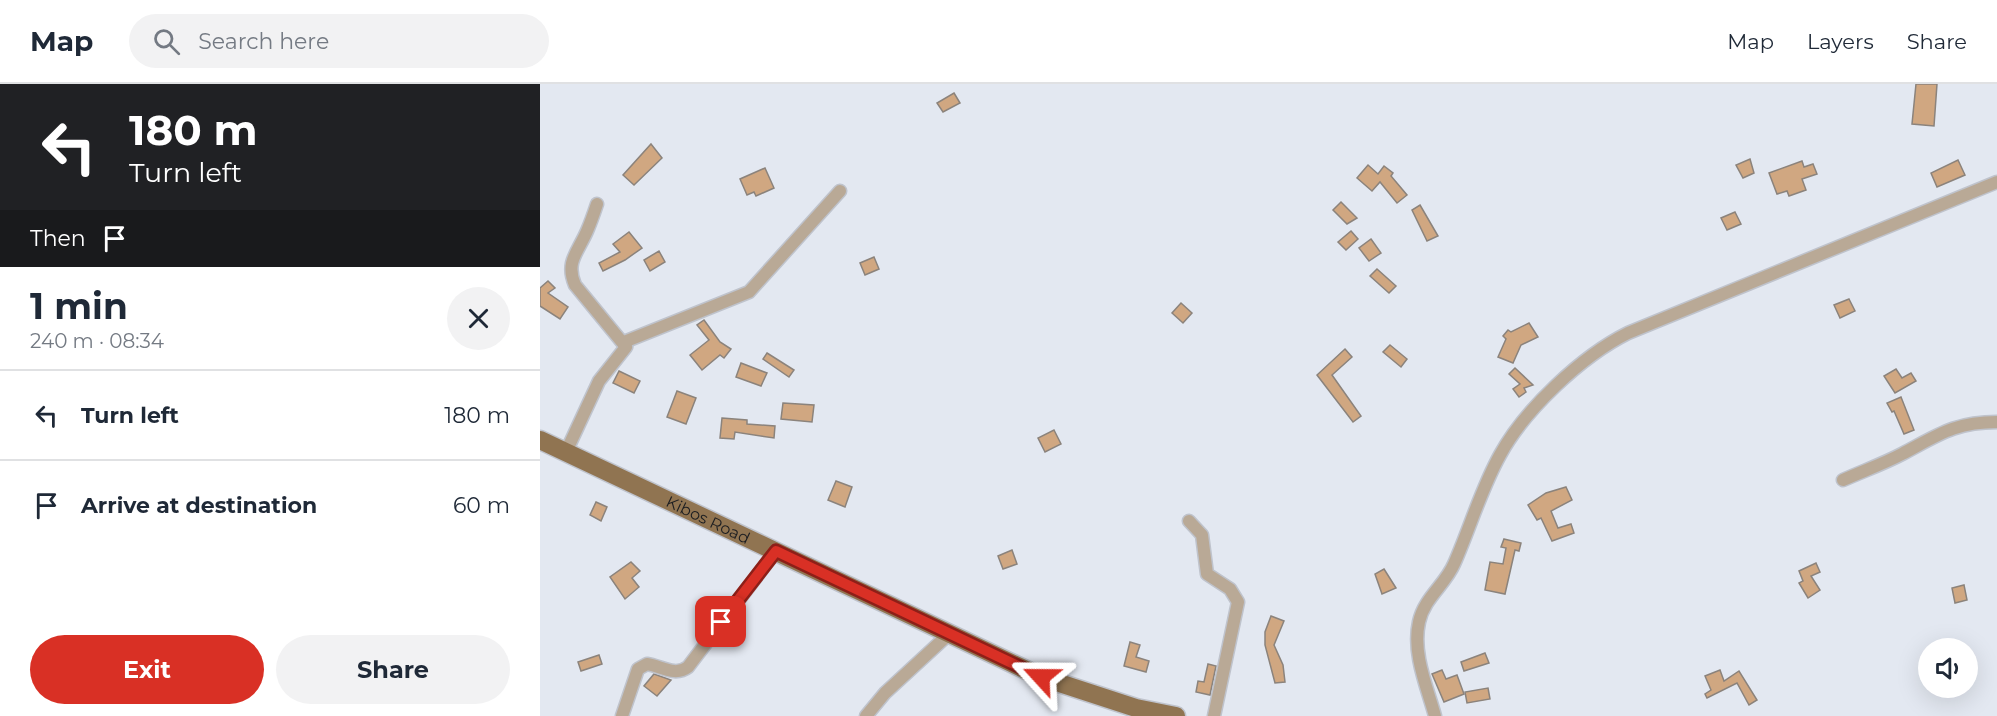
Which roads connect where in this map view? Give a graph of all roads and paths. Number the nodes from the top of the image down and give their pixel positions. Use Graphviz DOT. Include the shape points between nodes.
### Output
graph roads {
  1 [pos="1997,182"];
  2 [pos="840,191"];
  3 [pos="597,204"];
  4 [pos="624,342"];
  5 [pos="1997,422"];
  6 [pos="540,440"];
  7 [pos="566,452"];
  8 [pos="1843,480"];
  9 [pos="1189,521"];
  10 [pos="776,551"];
  11 [pos="949,634"];
  12 [pos="622,716"];
  13 [pos="866,716"];
  14 [pos="1174,716"];
  15 [pos="1214,716"];
  16 [pos="1435,716"];
  1 -- 16 [label="street" via="1628,333 1594,354 1550,393 1500,456 1454,564 1434,591 1419,622 1422,671"];
  2 -- 4 [label="street" via="749,292"];
  3 -- 4 [label="street" via="572,257 571,277"];
  4 -- 7 [label="street" via="626,347 599,381"];
  5 -- 8 [label="street" via="1971,422 1944,430"];
  6 -- 7 [label="main road, Kibos Road"];
  7 -- 10 [label="main road, Kibos Road"];
  9 -- 15 [label="street" via="1202,535 1207,574 1230,589 1238,602"];
  10 -- 11 [label="main road, Kibos Road"];
  10 -- 12 [label="street" via="687,667 679,672 647,664 638,669"];
  11 -- 13 [label="street" via="885,693"];
  11 -- 14 [label="main road, Kibos Road" via="1041,677"];
}
